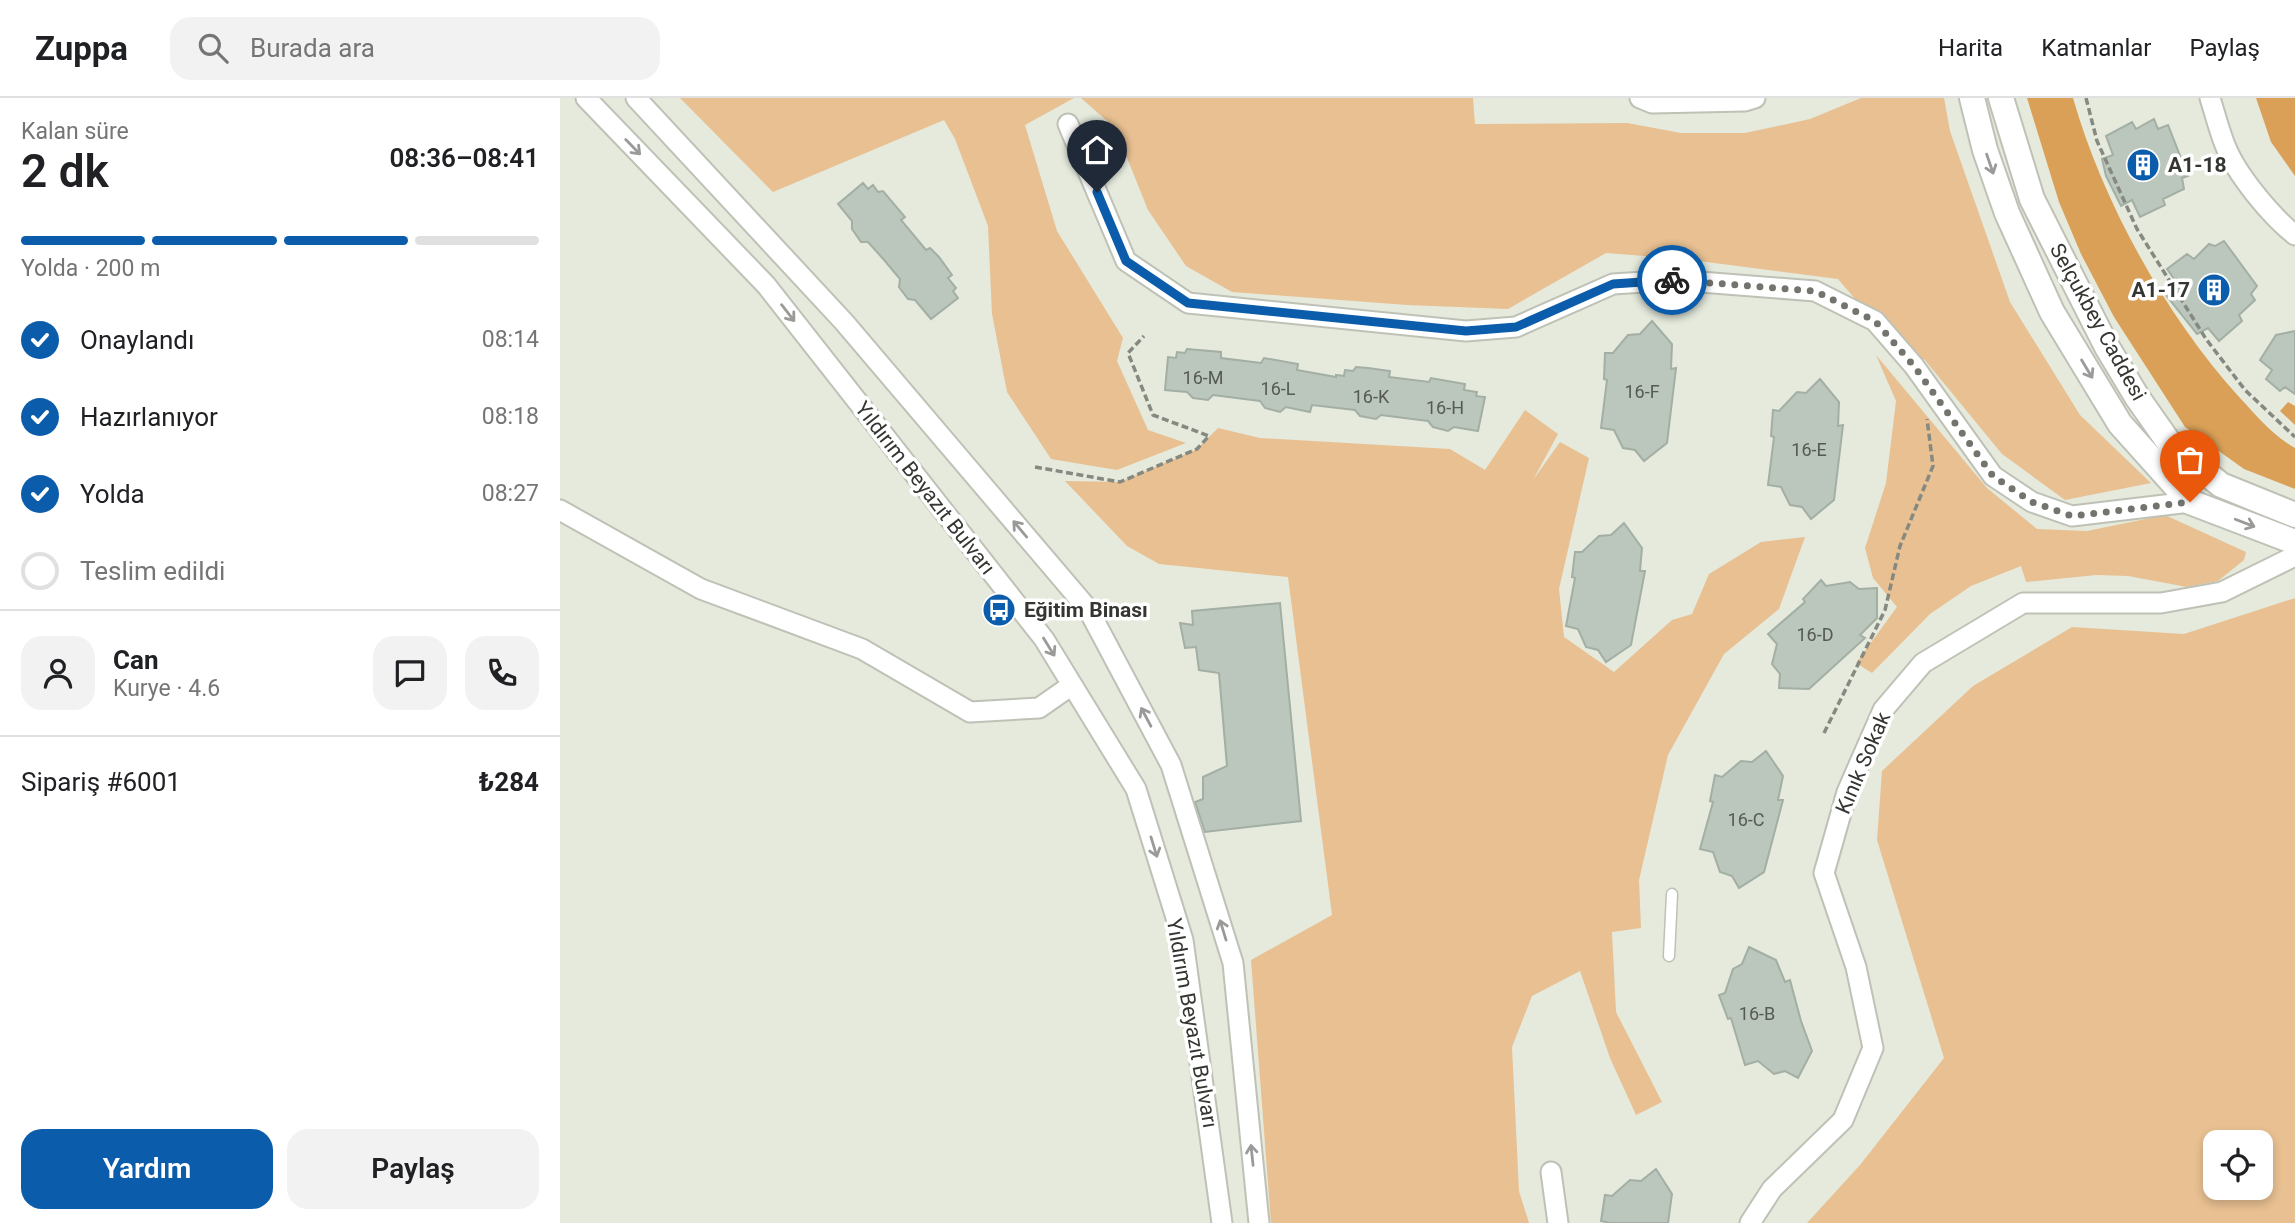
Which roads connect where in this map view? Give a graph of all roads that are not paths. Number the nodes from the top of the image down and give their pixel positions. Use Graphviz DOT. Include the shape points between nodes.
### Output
graph roads {
  1 [pos="586,98"];
  2 [pos="636,98"];
  3 [pos="1640,98"];
  4 [pos="1755,98"];
  5 [pos="1972,98"];
  6 [pos="2001,98"];
  7 [pos="2210,98"];
  8 [pos="1069,124"];
  9 [pos="2295,235"];
  10 [pos="2190,502"];
  11 [pos="560,510"];
  12 [pos="2295,515"];
  13 [pos="2295,542"];
  14 [pos="2295,556"];
  15 [pos="1072,685"];
  16 [pos="1672,894"];
  17 [pos="1669,957"];
  18 [pos="1552,1172"];
  19 [pos="1223,1223"];
  20 [pos="1259,1223"];
  21 [pos="1558,1223"];
  22 [pos="1750,1223"];
  1 -- 15 [label="street, Yıldırım Beyazıt Bulvarı, one-way" via="766,285 1044,639"];
  20 -- 2 [label="street, Yıldırım Beyazıt Bulvarı, one-way" via="1233,963 1171,765 1087,609 844,321"];
  3 -- 4 [label="street" via="1652,103"];
  5 -- 10 [label="street, Selçukbey Caddesi, one-way" via="2007,213 2052,312 2120,424"];
  6 -- 12 [label="street, Selçukbey Caddesi" via="2032,199 2107,347 2170,444 2221,485"];
  7 -- 9 [label="street" via="2226,148 2254,191"];
  8 -- 10 [label="street" via="1126,261 1188,303 1466,331 1516,327 1613,284 1675,280 1815,291 1875,321 1914,366 1993,476 2032,502 2072,516"];
  10 -- 13 [label="street, Selçukbey Caddesi, one-way"];
  11 -- 15 [label="street" via="701,589 862,649 970,712 1039,708"];
  14 -- 22 [label="street, Kınık Sokak" via="2222,592 2161,603 2023,603 1923,663 1883,710 1847,792 1824,873 1856,967 1873,1048 1843,1120 1772,1189"];
  15 -- 19 [label="street, Yıldırım Beyazıt Bulvarı, one-way" via="1136,789 1183,940"];
  16 -- 17 [label="lane"];
  18 -- 21 [label="street"];
}
